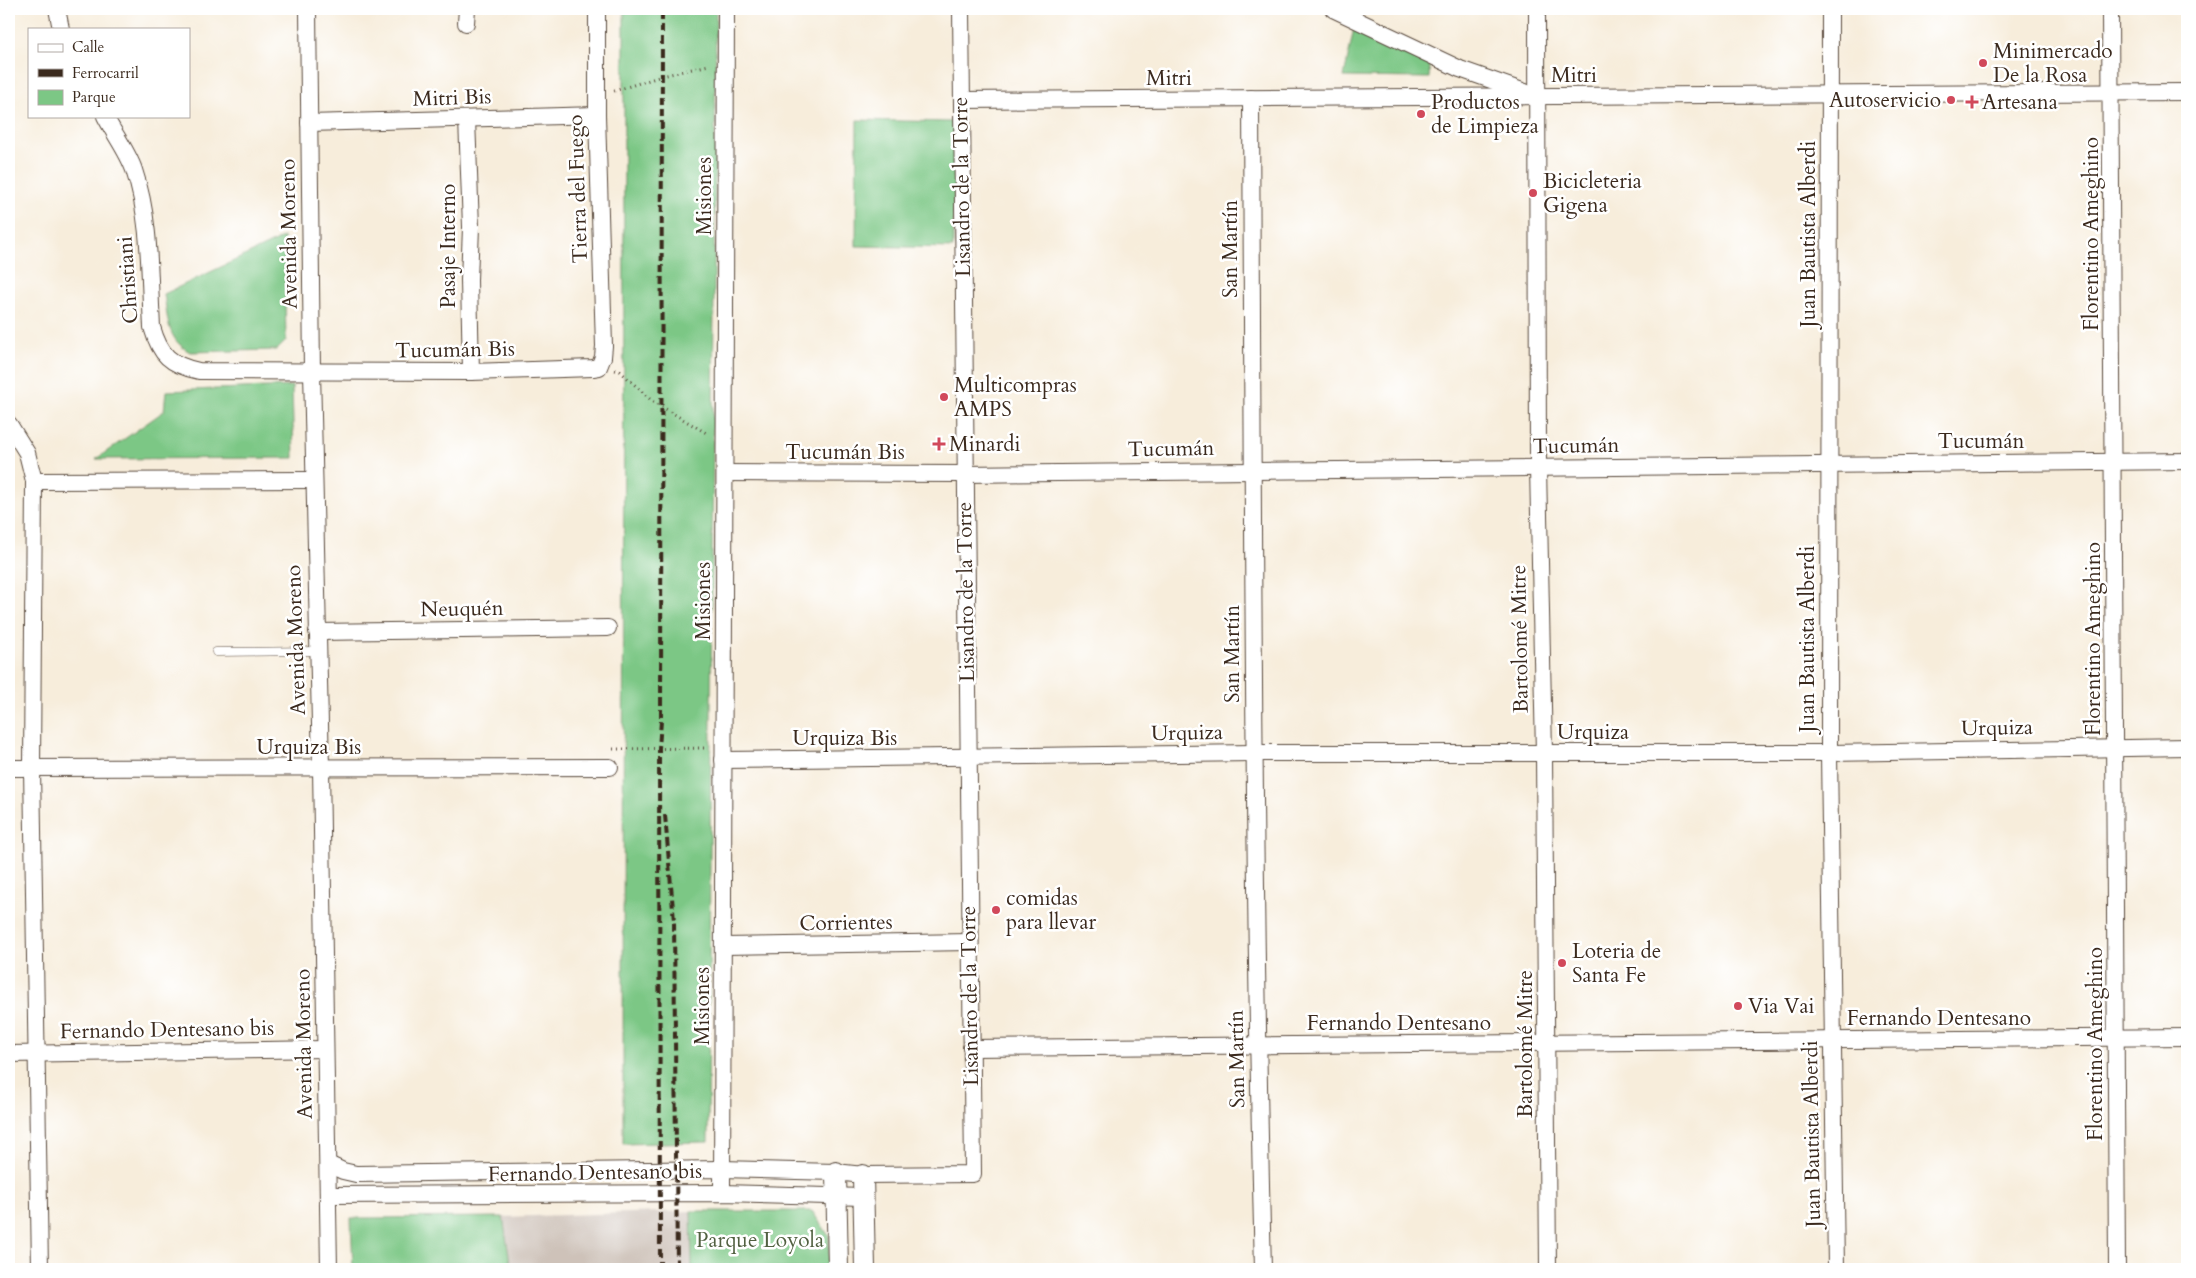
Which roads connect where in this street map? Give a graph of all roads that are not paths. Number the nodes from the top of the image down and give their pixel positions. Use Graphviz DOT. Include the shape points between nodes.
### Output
graph roads {
  1 [pos="57,9"];
  2 [pos="308,9"];
  3 [pos="597,9"];
  4 [pos="726,9"];
  5 [pos="961,9"];
  6 [pos="1332,9"];
  7 [pos="1537,9"];
  8 [pos="1830,9"];
  9 [pos="2110,9"];
  10 [pos="61,28"];
  11 [pos="2187,92"];
  12 [pos="2111,93"];
  13 [pos="1830,95"];
  14 [pos="1537,97"];
  15 [pos="1251,98"];
  16 [pos="962,100"];
  17 [pos="597,116"];
  18 [pos="105,118"];
  19 [pos="467,119"];
  20 [pos="309,123"];
  21 [pos="599,366"];
  22 [pos="312,371"];
  23 [pos="471,372"];
  24 [pos="9,424"];
  25 [pos="2187,461"];
  26 [pos="2114,462"];
  27 [pos="1828,463"];
  28 [pos="1538,467"];
  29 [pos="1253,470"];
  30 [pos="725,473"];
  31 [pos="965,474"];
  32 [pos="314,480"];
  33 [pos="34,481"];
  34 [pos="608,628"];
  35 [pos="317,632"];
  36 [pos="318,651"];
  37 [pos="216,652"];
  38 [pos="2115,747"];
  39 [pos="2187,747"];
  40 [pos="1829,753"];
  41 [pos="723,754"];
  42 [pos="1254,754"];
  43 [pos="1544,754"];
  44 [pos="968,758"];
  45 [pos="610,767"];
  46 [pos="9,768"];
  47 [pos="32,768"];
  48 [pos="321,768"];
  49 [pos="970,942"];
  50 [pos="724,946"];
  51 [pos="2187,1037"];
  52 [pos="2116,1038"];
  53 [pos="1832,1040"];
  54 [pos="1546,1043"];
  55 [pos="1257,1045"];
  56 [pos="971,1048"];
  57 [pos="325,1049"];
  58 [pos="9,1054"];
  59 [pos="36,1054"];
  60 [pos="328,1164"];
  61 [pos="722,1170"];
  62 [pos="836,1172"];
  63 [pos="863,1175"];
  64 [pos="722,1193"];
  65 [pos="328,1195"];
  66 [pos="837,1196"];
  67 [pos="863,1196"];
  68 [pos="40,1269"];
  69 [pos="329,1269"];
  70 [pos="838,1269"];
  71 [pos="865,1269"];
  72 [pos="1263,1269"];
  73 [pos="1548,1269"];
  74 [pos="1836,1269"];
  75 [pos="2117,1269"];
  1 -- 10 [label="street"];
  2 -- 20 [label="street, Avenida Moreno"];
  3 -- 17 [label="street, Tierra del Fuego"];
  4 -- 30 [label="street, Misiones"];
  5 -- 16 [label="street, Lisandro de la Torre"];
  6 -- 14 [label="street" via="1460,69"];
  7 -- 14 [label="street, Bartolomé Mitre"];
  8 -- 13 [label="street, Juan Bautista Alberdi"];
  9 -- 12 [label="street, Florentino Ameghino"];
  11 -- 12 [label="street, Mitri"];
  12 -- 13 [label="street, Mitri"];
  12 -- 26 [label="street, Florentino Ameghino"];
  13 -- 14 [label="street, Mitri"];
  13 -- 27 [label="street, Juan Bautista Alberdi"];
  14 -- 15 [label="street, Mitri"];
  14 -- 28 [label="street, Bartolomé Mitre"];
  15 -- 16 [label="street, Mitri"];
  15 -- 29 [label="street, San Martín"];
  16 -- 31 [label="street, Lisandro de la Torre"];
  17 -- 19 [label="street, Mitri Bis"];
  17 -- 21 [label="street, Tierra del Fuego" via="604,346"];
  18 -- 22 [label="street, Christiani" via="133,168 142,197 152,327 163,355 199,371"];
  19 -- 20 [label="street, Mitri Bis"];
  19 -- 23 [label="street, Pasaje Interno"];
  20 -- 22 [label="street, Avenida Moreno"];
  21 -- 23 [label="street, Tucumán Bis"];
  22 -- 23 [label="street, Tucumán Bis"];
  22 -- 32 [label="street, Avenida Moreno"];
  24 -- 33 [label="street" via="27,453"];
  25 -- 26 [label="street, Tucumán"];
  26 -- 27 [label="street, Tucumán"];
  26 -- 38 [label="street, Florentino Ameghino"];
  27 -- 28 [label="street, Tucumán"];
  27 -- 40 [label="street, Juan Bautista Alberdi"];
  28 -- 29 [label="street, Tucumán"];
  28 -- 43 [label="street, Bartolomé Mitre"];
  29 -- 31 [label="street, Tucumán"];
  29 -- 42 [label="street, San Martín"];
  30 -- 31 [label="street, Tucumán Bis"];
  30 -- 41 [label="street, Misiones"];
  31 -- 44 [label="street, Lisandro de la Torre"];
  32 -- 33 [label="street"];
  32 -- 35 [label="street, Avenida Moreno"];
  33 -- 47 [label="street"];
  34 -- 35 [label="street, Neuquén"];
  35 -- 36 [label="street, Avenida Moreno"];
  36 -- 37 [label="lane"];
  36 -- 48 [label="street, Avenida Moreno"];
  38 -- 39 [label="street, Urquiza"];
  38 -- 40 [label="street, Urquiza"];
  38 -- 52 [label="street, Florentino Ameghino"];
  40 -- 43 [label="street, Urquiza"];
  40 -- 53 [label="street, Juan Bautista Alberdi"];
  41 -- 44 [label="street, Urquiza Bis"];
  41 -- 50 [label="street, Misiones"];
  42 -- 43 [label="street, Urquiza"];
  42 -- 44 [label="street, Urquiza"];
  42 -- 55 [label="street, San Martín"];
  43 -- 54 [label="street, Bartolomé Mitre"];
  44 -- 49 [label="street, Lisandro de la Torre"];
  45 -- 48 [label="street, Urquiza Bis"];
  46 -- 47 [label="street, Urquiza Bis"];
  47 -- 48 [label="street, Urquiza Bis"];
  47 -- 59 [label="street"];
  48 -- 57 [label="street, Avenida Moreno"];
  49 -- 50 [label="street, Corrientes"];
  49 -- 56 [label="street, Lisandro de la Torre"];
  50 -- 61 [label="street, Misiones"];
  51 -- 52 [label="street, Fernando Dentesano"];
  52 -- 53 [label="street, Fernando Dentesano"];
  52 -- 75 [label="street, Florentino Ameghino"];
  53 -- 54 [label="street, Fernando Dentesano"];
  53 -- 74 [label="street, Juan Bautista Alberdi"];
  54 -- 55 [label="street, Fernando Dentesano"];
  54 -- 73 [label="street, Bartolomé Mitre"];
  55 -- 56 [label="street, Fernando Dentesano"];
  55 -- 72 [label="street, San Martín"];
  56 -- 63 [label="street, Lisandro de la Torre" via="973,1174"];
  57 -- 59 [label="street, Fernando Dentesano bis"];
  57 -- 60 [label="street, Avenida Moreno"];
  58 -- 59 [label="street, Fernando Dentesano bis"];
  59 -- 68 [label="street"];
  60 -- 61 [label="street, Fernando Dentesano bis" via="356,1174"];
  60 -- 65 [label="street, Avenida Moreno"];
  61 -- 62 [label="street, Fernando Dentesano bis"];
  61 -- 64 [label="street, Misiones"];
  62 -- 63 [label="street"];
  62 -- 66 [label="street"];
  63 -- 67 [label="street"];
  64 -- 65 [label="street, Fernando Dentesano bis"];
  64 -- 66 [label="street, Fernando Dentesano bis"];
  65 -- 69 [label="street, Avenida Moreno"];
  66 -- 67 [label="street, Fernando Dentesano bis"];
  66 -- 70 [label="street"];
  67 -- 71 [label="street"];
}
